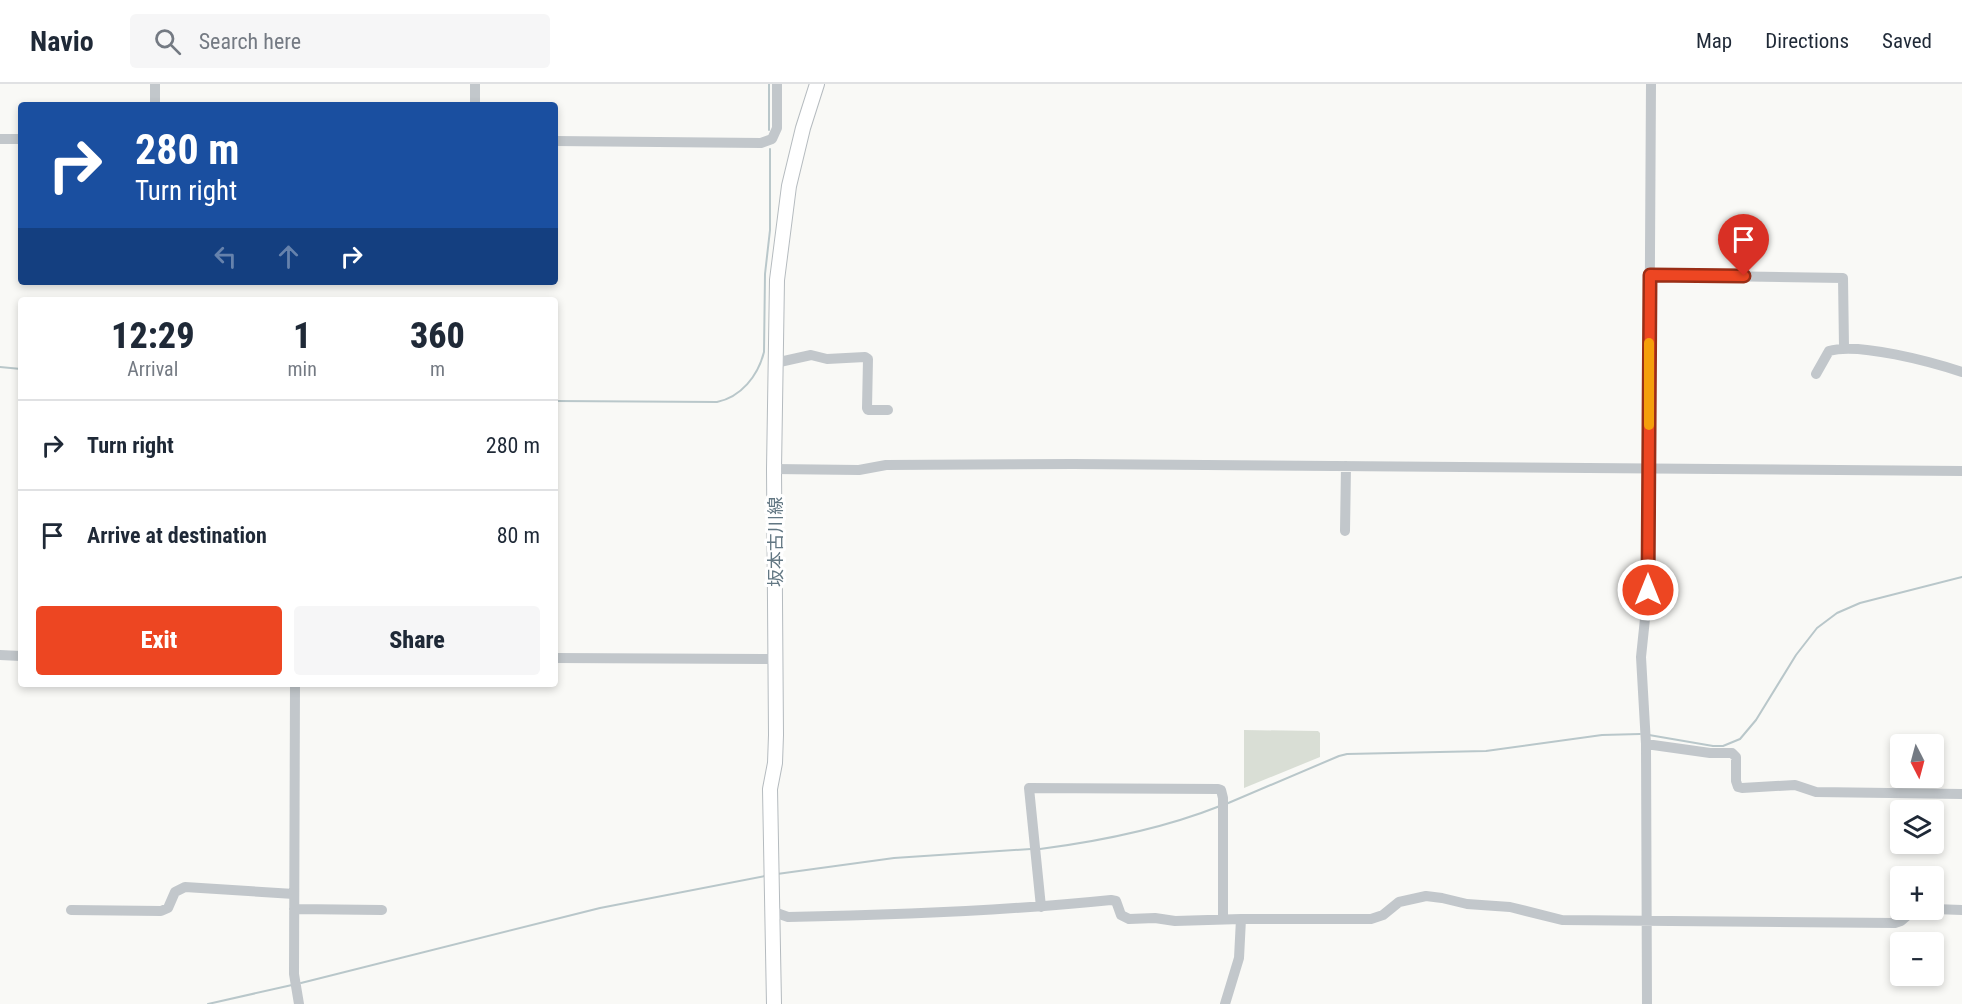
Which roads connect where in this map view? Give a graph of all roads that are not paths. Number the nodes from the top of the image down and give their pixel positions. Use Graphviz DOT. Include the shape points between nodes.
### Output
graph roads {
  1 [pos="155,84"];
  2 [pos="475,84"];
  3 [pos="777,84"];
  4 [pos="817,84"];
  5 [pos="1651,84"];
  6 [pos="155,102"];
  7 [pos="475,102"];
  8 [pos="0,139"];
  9 [pos="18,139"];
  10 [pos="558,141"];
  11 [pos="1650,275"];
  12 [pos="1844,347"];
  13 [pos="775,363"];
  14 [pos="1962,372"];
  15 [pos="1816,374"];
  16 [pos="888,410"];
  17 [pos="1346,466"];
  18 [pos="1648,467"];
  19 [pos="774,469"];
  20 [pos="1962,471"];
  21 [pos="1345,531"];
  22 [pos="0,655"];
  23 [pos="18,656"];
  24 [pos="558,658"];
  25 [pos="775,659"];
  26 [pos="296,687"];
  27 [pos="1646,737"];
  28 [pos="1962,794"];
  29 [pos="294,894"];
  30 [pos="1041,907"];
  31 [pos="294,909"];
  32 [pos="1944,909"];
  33 [pos="71,910"];
  34 [pos="382,910"];
  35 [pos="1962,910"];
  36 [pos="774,912"];
  37 [pos="1223,919"];
  38 [pos="1240,919"];
  39 [pos="1902,920"];
  40 [pos="1646,922"];
  41 [pos="299,1004"];
  42 [pos="774,1004"];
  43 [pos="1226,1004"];
  44 [pos="1647,1004"];
  1 -- 6 [label="street"];
  2 -- 7 [label="street"];
  3 -- 10 [label="street" via="777,128 772,139 761,143"];
  4 -- 13 [label="main road, 坂本古川線" via="794,160 784,214 777,280"];
  5 -- 11 [label="street"];
  8 -- 9 [label="street"];
  11 -- 12 [label="street" via="1843,278"];
  11 -- 18 [label="street"];
  12 -- 14 [label="street"];
  12 -- 15 [label="street" via="1829,351"];
  13 -- 16 [label="street" via="811,355 827,359 865,357 867,408"];
  13 -- 19 [label="main road, 坂本古川線"];
  17 -- 18 [label="street"];
  17 -- 19 [label="street" via="886,465 859,470"];
  17 -- 21 [label="street"];
  18 -- 20 [label="street"];
  18 -- 27 [label="street" via="1648,590 1641,657"];
  19 -- 25 [label="main road, 坂本古川線"];
  22 -- 23 [label="street"];
  24 -- 25 [label="street"];
  25 -- 36 [label="main road, 坂本古川線" via="775,763 770,789"];
  26 -- 29 [label="street"];
  27 -- 28 [label="street" via="1710,753 1732,753 1736,757 1736,781 1742,788 1795,785 1816,792"];
  27 -- 40 [label="street"];
  29 -- 31 [label="street"];
  29 -- 33 [label="street" via="185,887 175,892 168,908 161,911"];
  30 -- 36 [label="street" via="788,917"];
  30 -- 37 [label="street" via="1112,900 1121,915 1129,919"];
  30 -- 37 [label="street" via="1029,788 1218,789 1223,798"];
  31 -- 34 [label="street"];
  31 -- 41 [label="street" via="294,976"];
  32 -- 35 [label="street"];
  36 -- 42 [label="main road, 坂本古川線"];
  37 -- 38 [label="street"];
  38 -- 40 [label="street" via="1371,919 1399,903 1426,896 1510,907 1562,920"];
  38 -- 43 [label="street" via="1239,958"];
  39 -- 40 [label="street"];
  40 -- 44 [label="street"];
}
